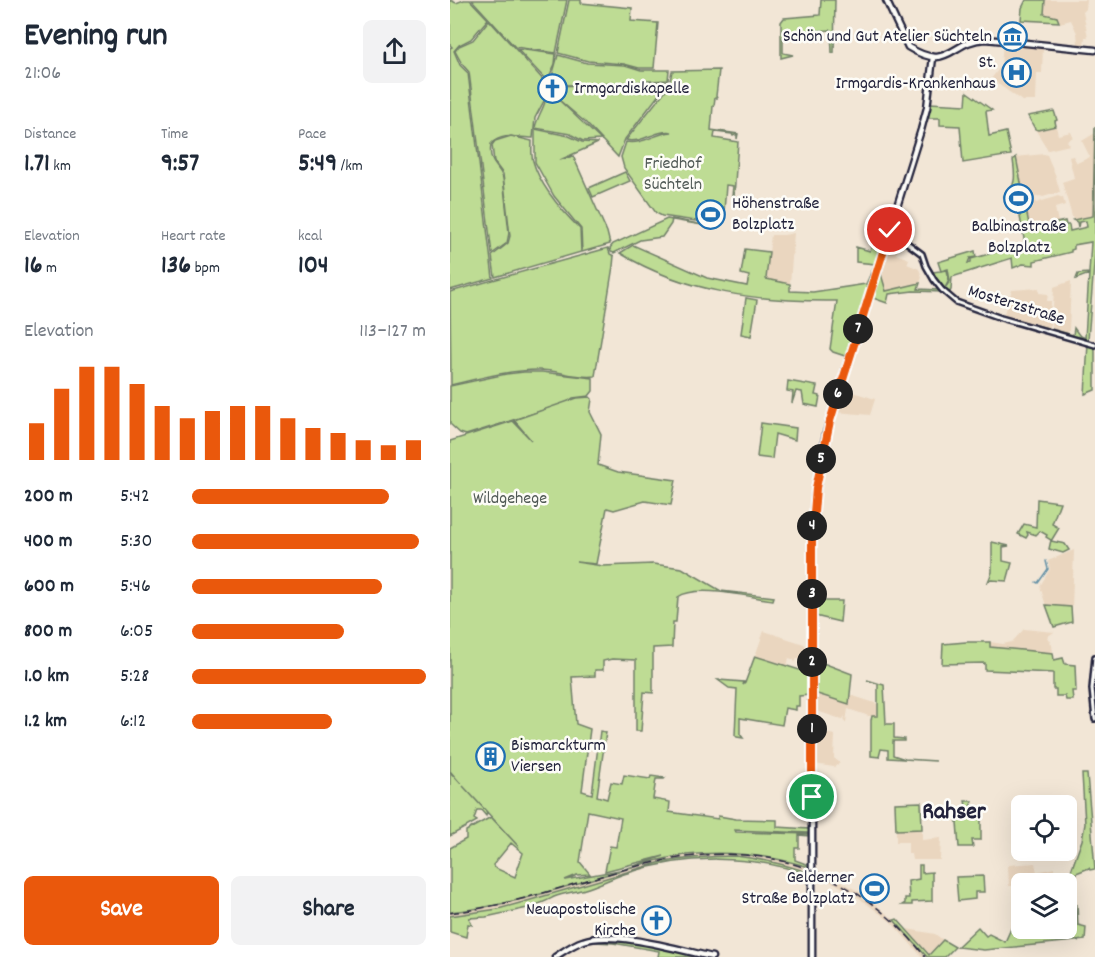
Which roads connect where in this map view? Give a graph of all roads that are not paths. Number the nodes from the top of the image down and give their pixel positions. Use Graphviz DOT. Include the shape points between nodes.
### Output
graph roads {
  1 [pos="886,0"];
  2 [pos="1095,50"];
  3 [pos="933,57"];
  4 [pos="890,230"];
  5 [pos="1095,345"];
  6 [pos="1095,657"];
  7 [pos="1095,719"];
  8 [pos="555,957"];
  9 [pos="712,957"];
  10 [pos="812,957"];
  1 -- 3 [label="main road" via="908,47"];
  2 -- 3 [label="main road" via="986,39 968,42 947,56"];
  3 -- 4 [label="main road" via="927,108"];
  4 -- 5 [label="street, Mosterzstraße" via="922,254 942,290 956,302"];
  4 -- 10 [label="main road" via="830,421 813,518"];
  6 -- 7 [label="street"];
  8 -- 9 [label="main road" via="583,940 604,937"];
}
